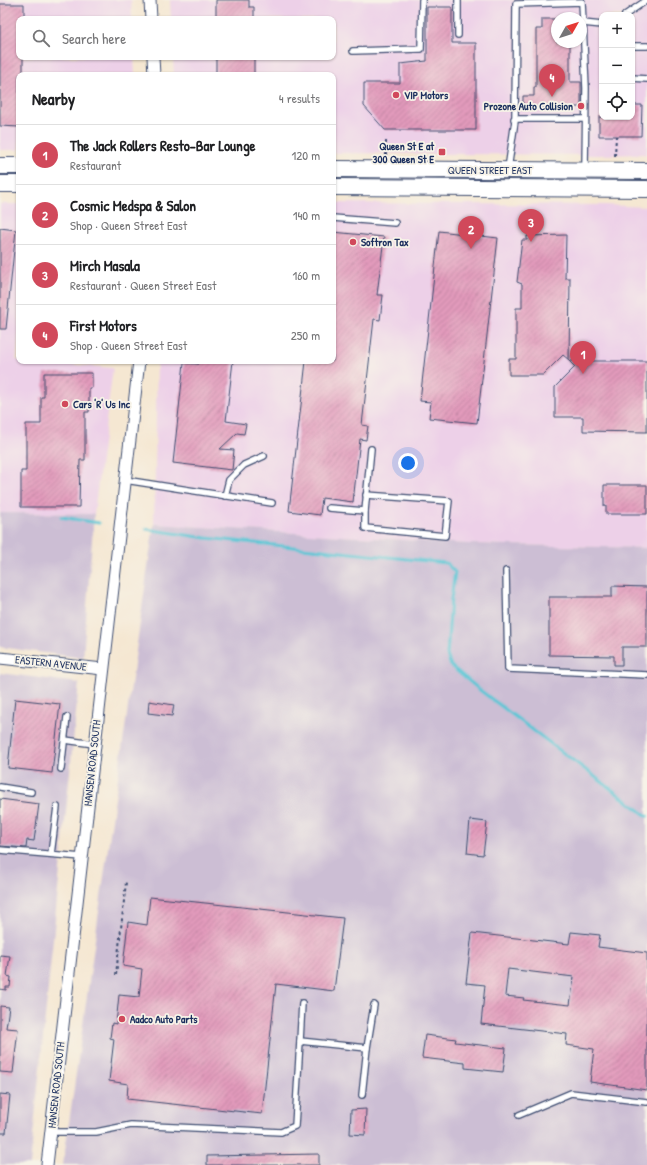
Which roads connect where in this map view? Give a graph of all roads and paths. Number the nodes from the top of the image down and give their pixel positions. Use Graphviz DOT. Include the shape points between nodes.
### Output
graph roads {
  1 [pos="150,0"];
  2 [pos="422,0"];
  3 [pos="458,0"];
  4 [pos="647,0"];
  5 [pos="582,12"];
  6 [pos="629,12"];
  7 [pos="151,16"];
  8 [pos="587,23"];
  9 [pos="599,25"];
  10 [pos="458,36"];
  11 [pos="635,46"];
  12 [pos="647,46"];
  13 [pos="584,48"];
  14 [pos="353,51"];
  15 [pos="153,60"];
  16 [pos="154,72"];
  17 [pos="635,78"];
  18 [pos="647,79"];
  19 [pos="514,119"];
  20 [pos="585,119"];
  21 [pos="616,136"];
  22 [pos="386,140"];
  23 [pos="386,156"];
  24 [pos="615,156"];
  25 [pos="0,166"];
  26 [pos="16,166"];
  27 [pos="336,169"];
  28 [pos="508,171"];
  29 [pos="585,171"];
  30 [pos="647,171"];
  31 [pos="0,184"];
  32 [pos="16,184"];
  33 [pos="336,187"];
  34 [pos="647,189"];
  35 [pos="336,218"];
  36 [pos="395,223"];
  37 [pos="139,364"];
  38 [pos="371,450"];
  39 [pos="264,456"];
  40 [pos="125,480"];
  41 [pos="366,495"];
  42 [pos="225,496"];
  43 [pos="272,503"];
  44 [pos="329,508"];
  45 [pos="365,511"];
  46 [pos="506,571"];
  47 [pos="0,658"];
  48 [pos="103,669"];
  49 [pos="647,675"];
  50 [pos="67,718"];
  51 [pos="65,740"];
  52 [pos="94,744"];
  53 [pos="61,769"];
  54 [pos="0,788"];
  55 [pos="31,792"];
  56 [pos="57,807"];
  57 [pos="0,850"];
  58 [pos="52,854"];
  59 [pos="82,857"];
  60 [pos="126,882"];
  61 [pos="116,975"];
  62 [pos="302,1002"];
  63 [pos="374,1005"];
  64 [pos="300,1041"];
  65 [pos="367,1048"];
  66 [pos="362,1095"];
  67 [pos="647,1102"];
  68 [pos="519,1115"];
  69 [pos="50,1132"];
  70 [pos="47,1165"];
  1 -- 7 [label="street"];
  2 -- 14 [label="lane" via="421,49"];
  3 -- 10 [label="lane"];
  4 -- 6 [label="lane"];
  5 -- 19 [label="lane" via="582,2 516,4"];
  8 -- 9 [label="lane"];
  11 -- 12 [label="lane"];
  13 -- 20 [label="lane"];
  15 -- 16 [label="street"];
  17 -- 18 [label="lane"];
  19 -- 20 [label="lane"];
  19 -- 28 [label="lane"];
  20 -- 29 [label="lane"];
  21 -- 24 [label="path"];
  22 -- 23 [label="path"];
  25 -- 26 [label="main road"];
  27 -- 28 [label="main road, QUEEN STREET EAST"];
  28 -- 29 [label="main road, QUEEN STREET EAST"];
  29 -- 30 [label="main road, QUEEN STREET EAST"];
  31 -- 32 [label="main road"];
  33 -- 34 [label="main road, QUEEN STREET EAST"];
  35 -- 36 [label="lane"];
  37 -- 40 [label="street, HANSEN ROAD SOUTH"];
  38 -- 41 [label="lane"];
  39 -- 42 [label="lane" via="244,465 229,480"];
  40 -- 42 [label="lane"];
  40 -- 48 [label="street, HANSEN ROAD SOUTH"];
  41 -- 45 [label="lane"];
  41 -- 45 [label="lane" via="449,501 445,536 365,528"];
  42 -- 43 [label="lane"];
  44 -- 45 [label="lane"];
  46 -- 49 [label="lane" via="508,669"];
  47 -- 48 [label="street, EASTERN AVENUE"];
  48 -- 52 [label="street, HANSEN ROAD SOUTH"];
  50 -- 51 [label="lane"];
  51 -- 52 [label="lane"];
  51 -- 53 [label="lane"];
  52 -- 59 [label="street, HANSEN ROAD SOUTH"];
  54 -- 55 [label="lane"];
  56 -- 58 [label="lane"];
  57 -- 58 [label="lane"];
  58 -- 59 [label="lane"];
  59 -- 69 [label="street, HANSEN ROAD SOUTH"];
  60 -- 61 [label="path"];
  62 -- 64 [label="lane"];
  63 -- 65 [label="lane"];
  64 -- 65 [label="lane"];
  64 -- 69 [label="lane" via="295,1126 281,1132 131,1125 96,1132"];
  65 -- 66 [label="lane"];
  67 -- 68 [label="lane" via="571,1093"];
  69 -- 70 [label="street, HANSEN ROAD SOUTH"];
}
